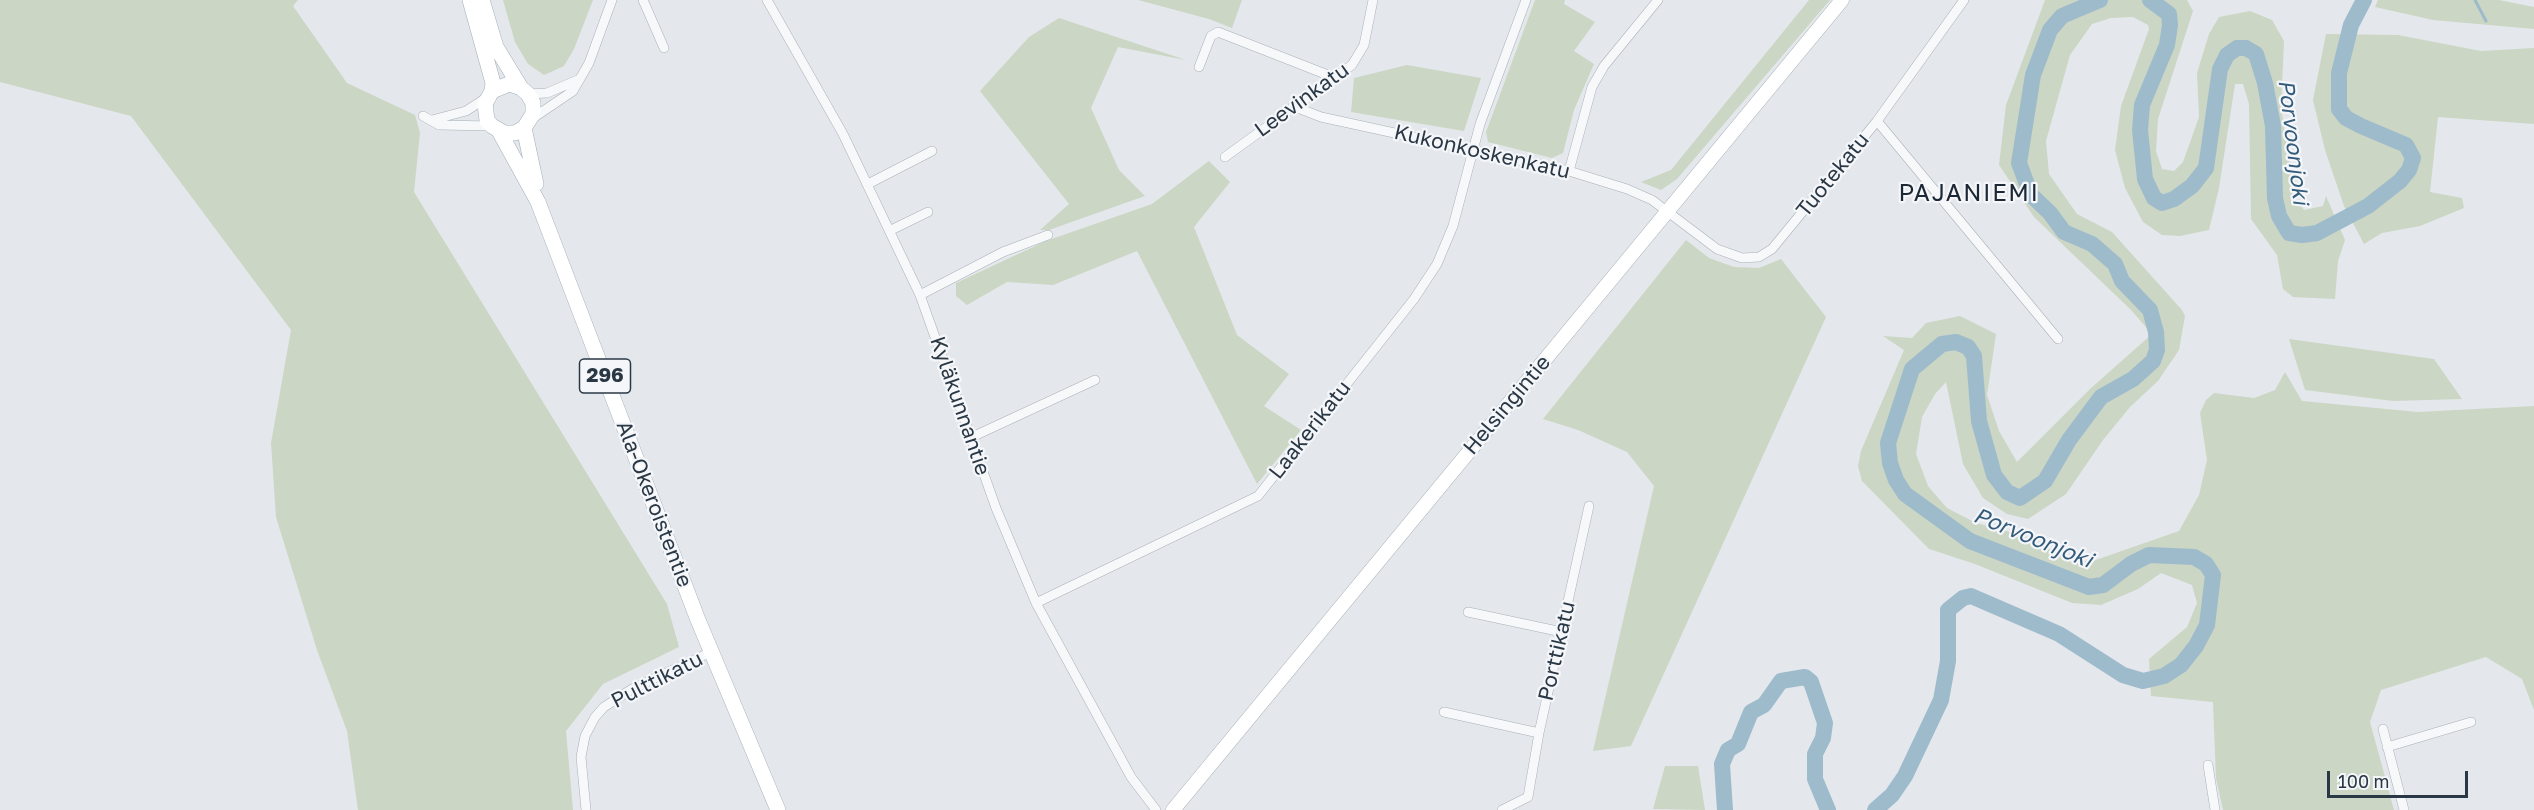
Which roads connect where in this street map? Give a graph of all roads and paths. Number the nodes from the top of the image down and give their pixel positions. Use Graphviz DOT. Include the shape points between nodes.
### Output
graph roads {
  1 [pos="470,0"];
  2 [pos="482,0"];
  3 [pos="612,0"];
  4 [pos="643,0"];
  5 [pos="767,0"];
  6 [pos="1373,0"];
  7 [pos="1526,0"];
  8 [pos="1658,0"];
  9 [pos="1842,0"];
  10 [pos="1964,0"];
  11 [pos="664,48"];
  12 [pos="1199,68"];
  13 [pos="1334,77"];
  14 [pos="580,78"];
  15 [pos="524,91"];
  16 [pos="490,94"];
  17 [pos="1293,106"];
  18 [pos="1877,121"];
  19 [pos="528,124"];
  20 [pos="495,129"];
  21 [pos="1472,149"];
  22 [pos="932,151"];
  23 [pos="1225,157"];
  24 [pos="1569,171"];
  25 [pos="868,184"];
  26 [pos="538,202"];
  27 [pos="1667,210"];
  28 [pos="928,212"];
  29 [pos="891,230"];
  30 [pos="1048,236"];
  31 [pos="920,295"];
  32 [pos="2058,339"];
  33 [pos="1095,380"];
  34 [pos="972,437"];
  35 [pos="1589,506"];
  36 [pos="1036,603"];
  37 [pos="1468,612"];
  38 [pos="1562,632"];
  39 [pos="711,652"];
  40 [pos="1443,712"];
  41 [pos="2471,722"];
  42 [pos="2383,729"];
  43 [pos="1539,733"];
  44 [pos="2387,747"];
  45 [pos="2208,765"];
  46 [pos="762,769"];
  47 [pos="1519,807"];
  48 [pos="586,810"];
  49 [pos="778,810"];
  50 [pos="784,810"];
  51 [pos="1156,810"];
  52 [pos="1173,810"];
  53 [pos="1502,810"];
  54 [pos="2215,810"];
  55 [pos="2404,810"];
  1 -- 16 [label="main road" via="492,72"];
  2 -- 15 [label="main road" via="496,47"];
  3 -- 14 [label="street"];
  4 -- 11 [label="street"];
  5 -- 25 [label="street, Kyläkunnantie"];
  6 -- 13 [label="street, Leevinkatu" via="1359,55"];
  7 -- 21 [label="street, Laakerikatu"];
  8 -- 24 [label="street" via="1604,66 1592,87"];
  9 -- 27 [label="main road, Helsingintie"];
  10 -- 18 [label="street, Tuotekatu"];
  12 -- 13 [label="street" via="1211,36 1218,32"];
  13 -- 17 [label="street, Leevinkatu"];
  14 -- 15 [label="street" via="547,93"];
  14 -- 19 [label="street" via="573,91"];
  15 -- 16 [label="main road" via="509,84"];
  15 -- 19 [label="main road" via="534,109"];
  16 -- 20 [label="main road" via="485,112"];
  16 -- 20 [label="street" via="466,111 427,118 439,125"];
  17 -- 21 [label="street, Kukonkoskenkatu" via="1321,117"];
  17 -- 23 [label="street, Leevinkatu"];
  18 -- 27 [label="street, Tuotekatu" via="1772,249 1759,257 1742,258 1717,249"];
  18 -- 32 [label="street"];
  19 -- 20 [label="main road" via="509,134"];
  19 -- 26 [label="main road, Ala-Okeroistentie / 296"];
  20 -- 26 [label="main road, Ala-Okeroistentie / 296"];
  21 -- 24 [label="street, Kukonkoskenkatu"];
  21 -- 36 [label="street, Laakerikatu" via="1453,226 1437,264 1414,299 1258,496"];
  22 -- 25 [label="street"];
  24 -- 27 [label="street, Kukonkoskenkatu" via="1627,189"];
  25 -- 29 [label="street, Kyläkunnantie"];
  26 -- 39 [label="main road, Ala-Okeroistentie / 296"];
  27 -- 52 [label="main road, Helsingintie"];
  28 -- 29 [label="street"];
  29 -- 31 [label="street, Kyläkunnantie"];
  30 -- 31 [label="street" via="1003,252"];
  31 -- 34 [label="street, Kyläkunnantie"];
  33 -- 34 [label="street"];
  34 -- 36 [label="street, Kyläkunnantie" via="996,508"];
  35 -- 38 [label="street, Porttikatu"];
  36 -- 51 [label="street, Kyläkunnantie" via="1131,777"];
  37 -- 38 [label="street"];
  38 -- 43 [label="street, Porttikatu"];
  39 -- 46 [label="main road, Ala-Okeroistentie / 296"];
  39 -- 48 [label="street, Pulttikatu" via="632,688 595,717 585,736 581,757"];
  40 -- 43 [label="street"];
  41 -- 44 [label="street"];
  42 -- 44 [label="street"];
  43 -- 47 [label="street, Porttikatu" via="1528,797"];
  44 -- 55 [label="street"];
  45 -- 54 [label="street"];
  46 -- 49 [label="main road, Ala-Okeroistentie / 296"];
  46 -- 50 [label="main road, Ala-Okeroistentie / 296"];
  47 -- 53 [label="street"];
}
